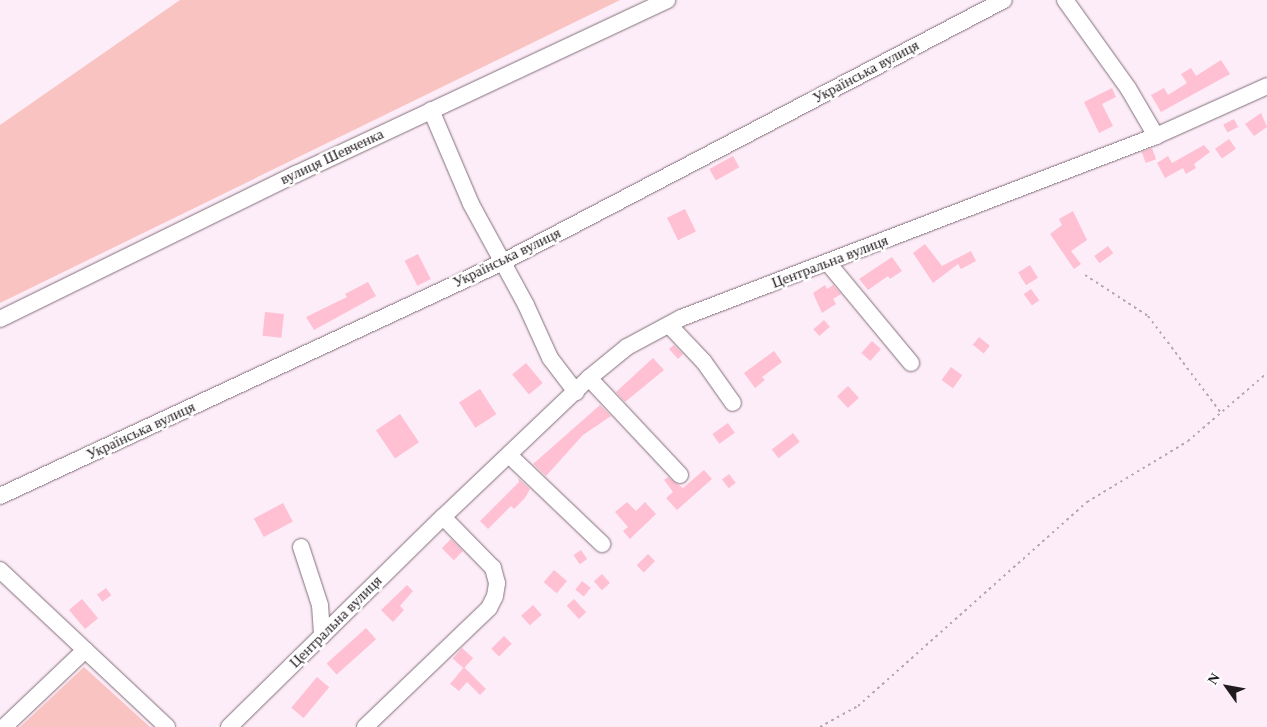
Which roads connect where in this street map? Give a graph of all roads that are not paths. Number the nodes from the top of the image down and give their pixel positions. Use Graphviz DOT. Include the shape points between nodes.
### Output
graph roads {
  1 [pos="666,0"];
  2 [pos="1004,0"];
  3 [pos="1065,0"];
  4 [pos="1267,86"];
  5 [pos="431,110"];
  6 [pos="1156,136"];
  7 [pos="503,262"];
  8 [pos="828,263"];
  9 [pos="0,319"];
  10 [pos="669,325"];
  11 [pos="911,363"];
  12 [pos="589,378"];
  13 [pos="576,392"];
  14 [pos="733,403"];
  15 [pos="509,455"];
  16 [pos="680,475"];
  17 [pos="0,496"];
  18 [pos="443,516"];
  19 [pos="602,544"];
  20 [pos="301,547"];
  21 [pos="0,570"];
  22 [pos="322,636"];
  23 [pos="86,650"];
  24 [pos="4,727"];
  25 [pos="167,727"];
  26 [pos="229,727"];
  27 [pos="365,727"];
  1 -- 5 [label="street, вулиця Шевченка"];
  2 -- 7 [label="street, Українська вулиця"];
  3 -- 6 [label="street" via="1128,88"];
  4 -- 6 [label="street, Центральна вулиця"];
  5 -- 7 [label="street" via="471,204"];
  5 -- 9 [label="street, вулиця Шевченка"];
  6 -- 8 [label="street, Центральна вулиця"];
  7 -- 13 [label="street" via="550,358"];
  7 -- 17 [label="street, Українська вулиця"];
  8 -- 10 [label="street, Центральна вулиця"];
  8 -- 11 [label="street"];
  10 -- 12 [label="street, Центральна вулиця" via="627,347"];
  10 -- 14 [label="street" via="704,362"];
  12 -- 13 [label="street, Центральна вулиця"];
  12 -- 16 [label="street"];
  13 -- 15 [label="street, Центральна вулиця"];
  15 -- 18 [label="street, Центральна вулиця"];
  15 -- 19 [label="street"];
  18 -- 22 [label="street, Центральна вулиця"];
  18 -- 27 [label="street" via="493,568 496,596 489,608"];
  20 -- 22 [label="street" via="320,605"];
  21 -- 23 [label="street"];
  22 -- 26 [label="street, Центральна вулиця"];
  23 -- 24 [label="street"];
  23 -- 25 [label="street"];
}
